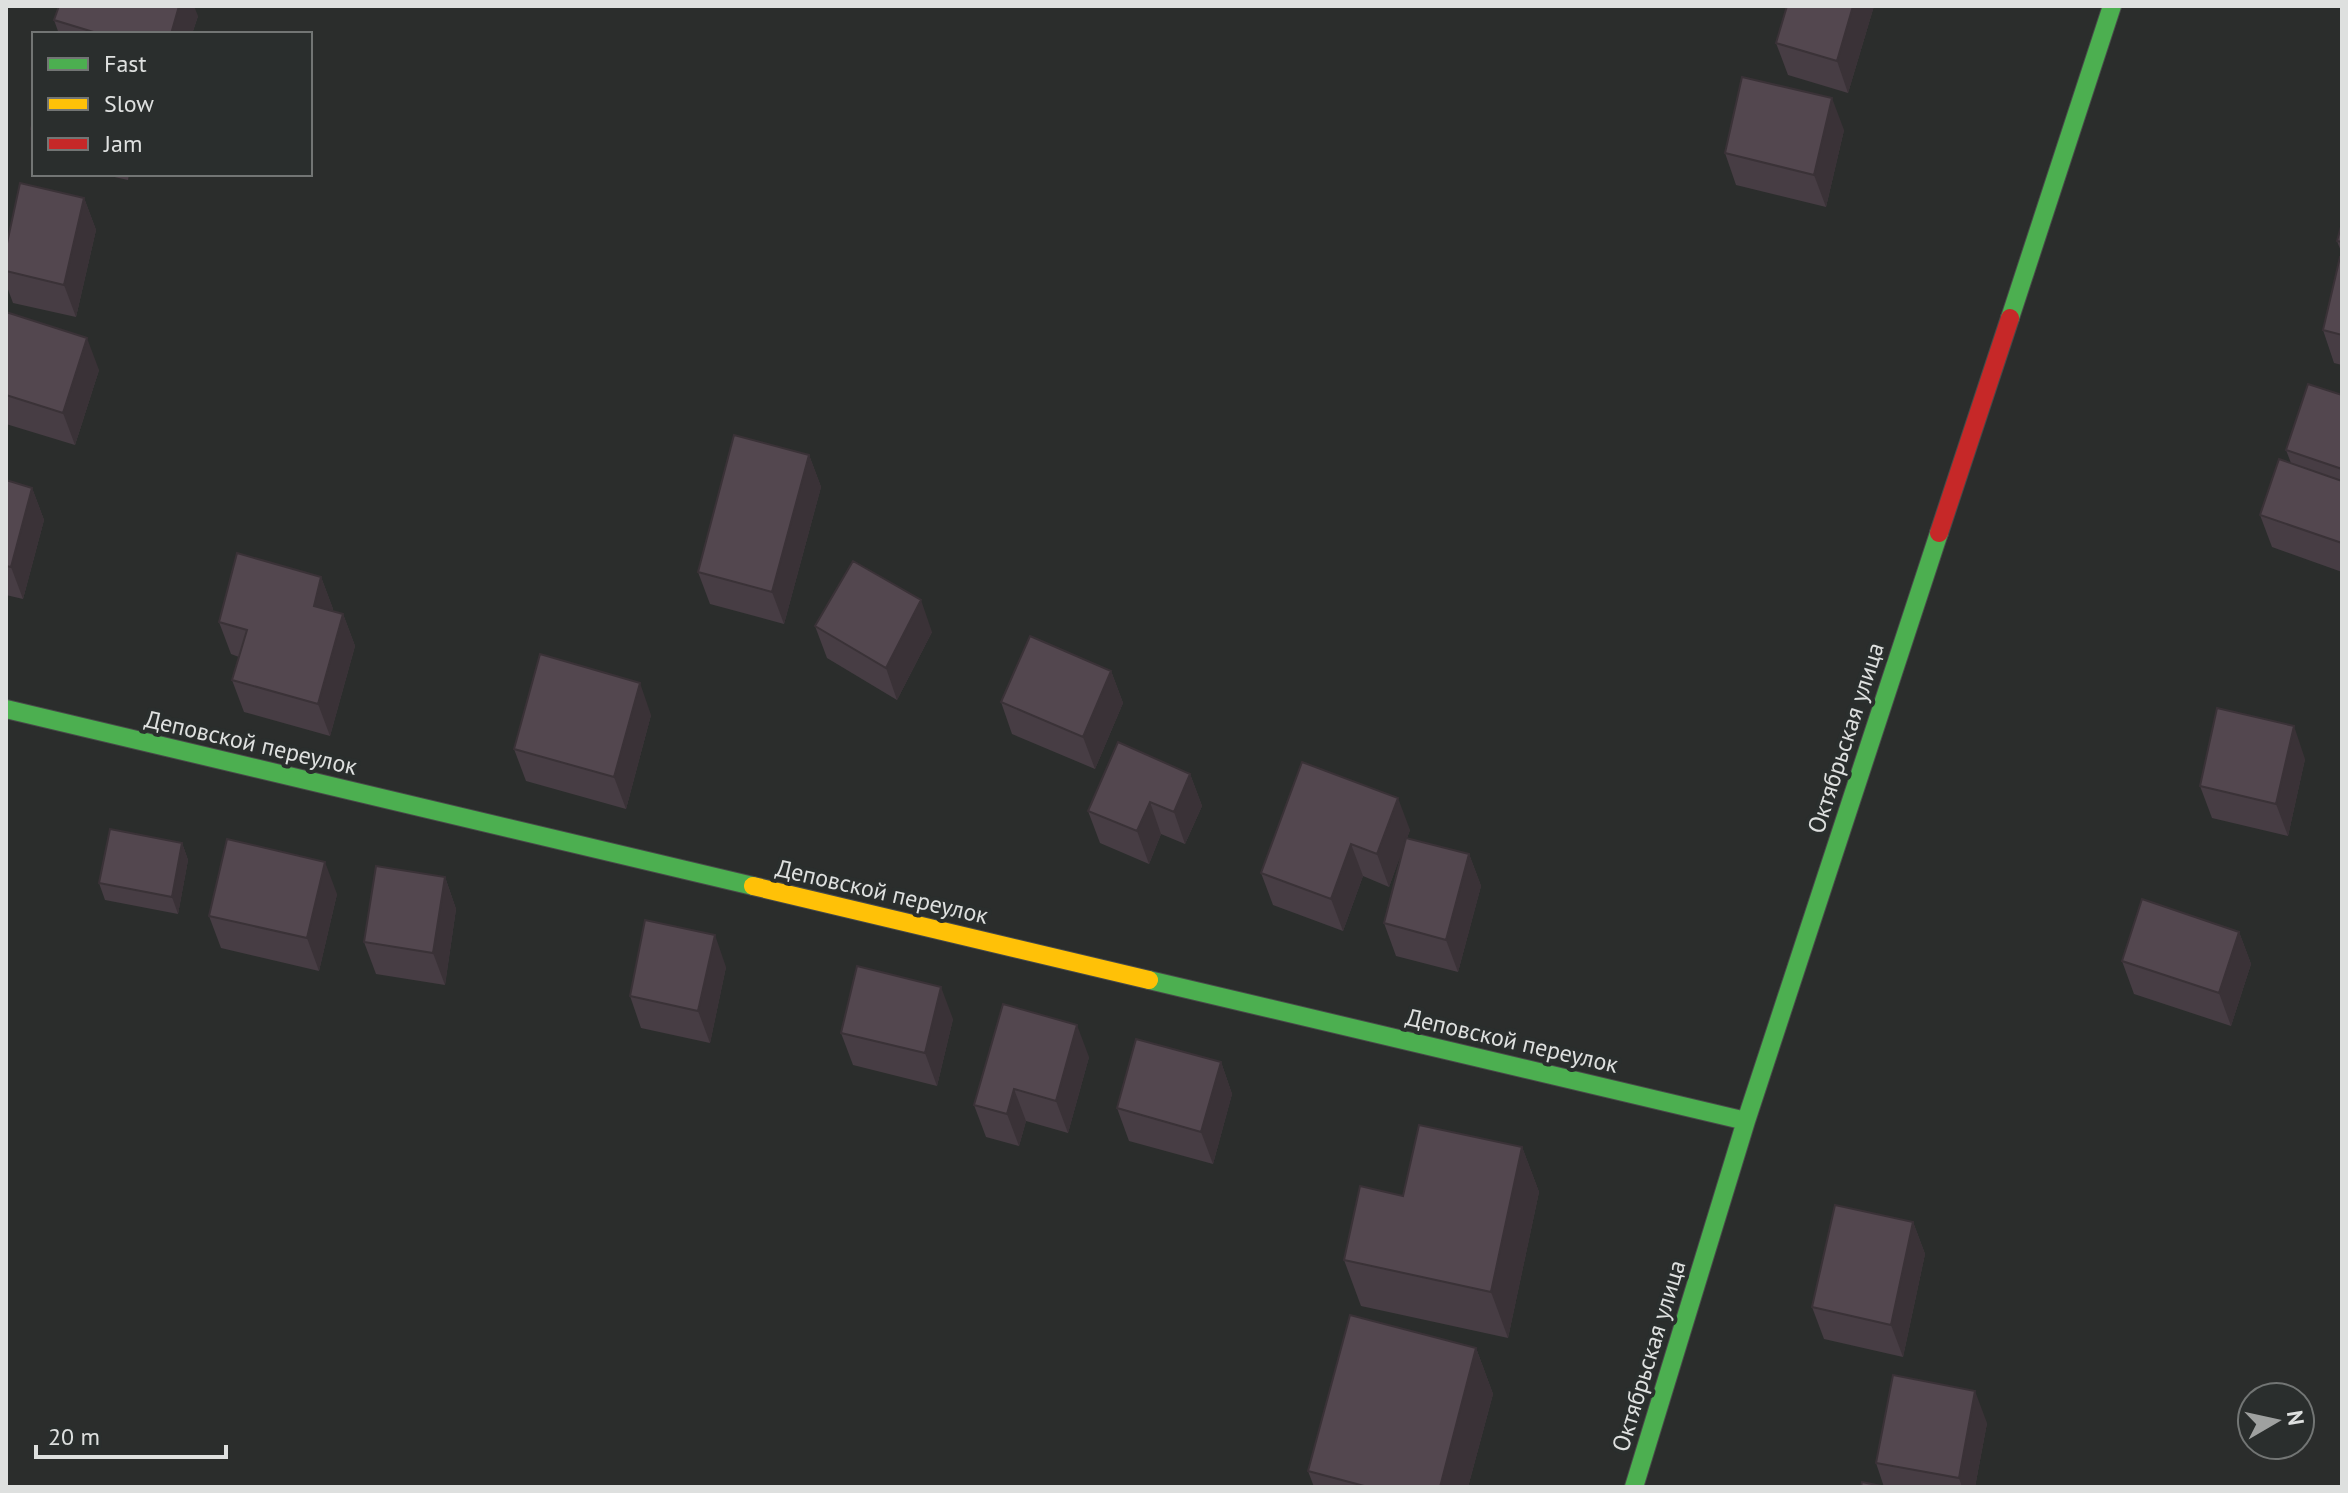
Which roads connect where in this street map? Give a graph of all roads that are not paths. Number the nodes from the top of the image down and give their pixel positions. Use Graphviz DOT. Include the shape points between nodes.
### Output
graph roads {
  1 [pos="2112,6"];
  2 [pos="6,709"];
  3 [pos="1746,1121"];
  4 [pos="1634,1487"];
  1 -- 3 [label="street, Октябрьская улица"];
  2 -- 3 [label="street, Деповской переулок"];
  3 -- 4 [label="street, Октябрьская улица"];
}
